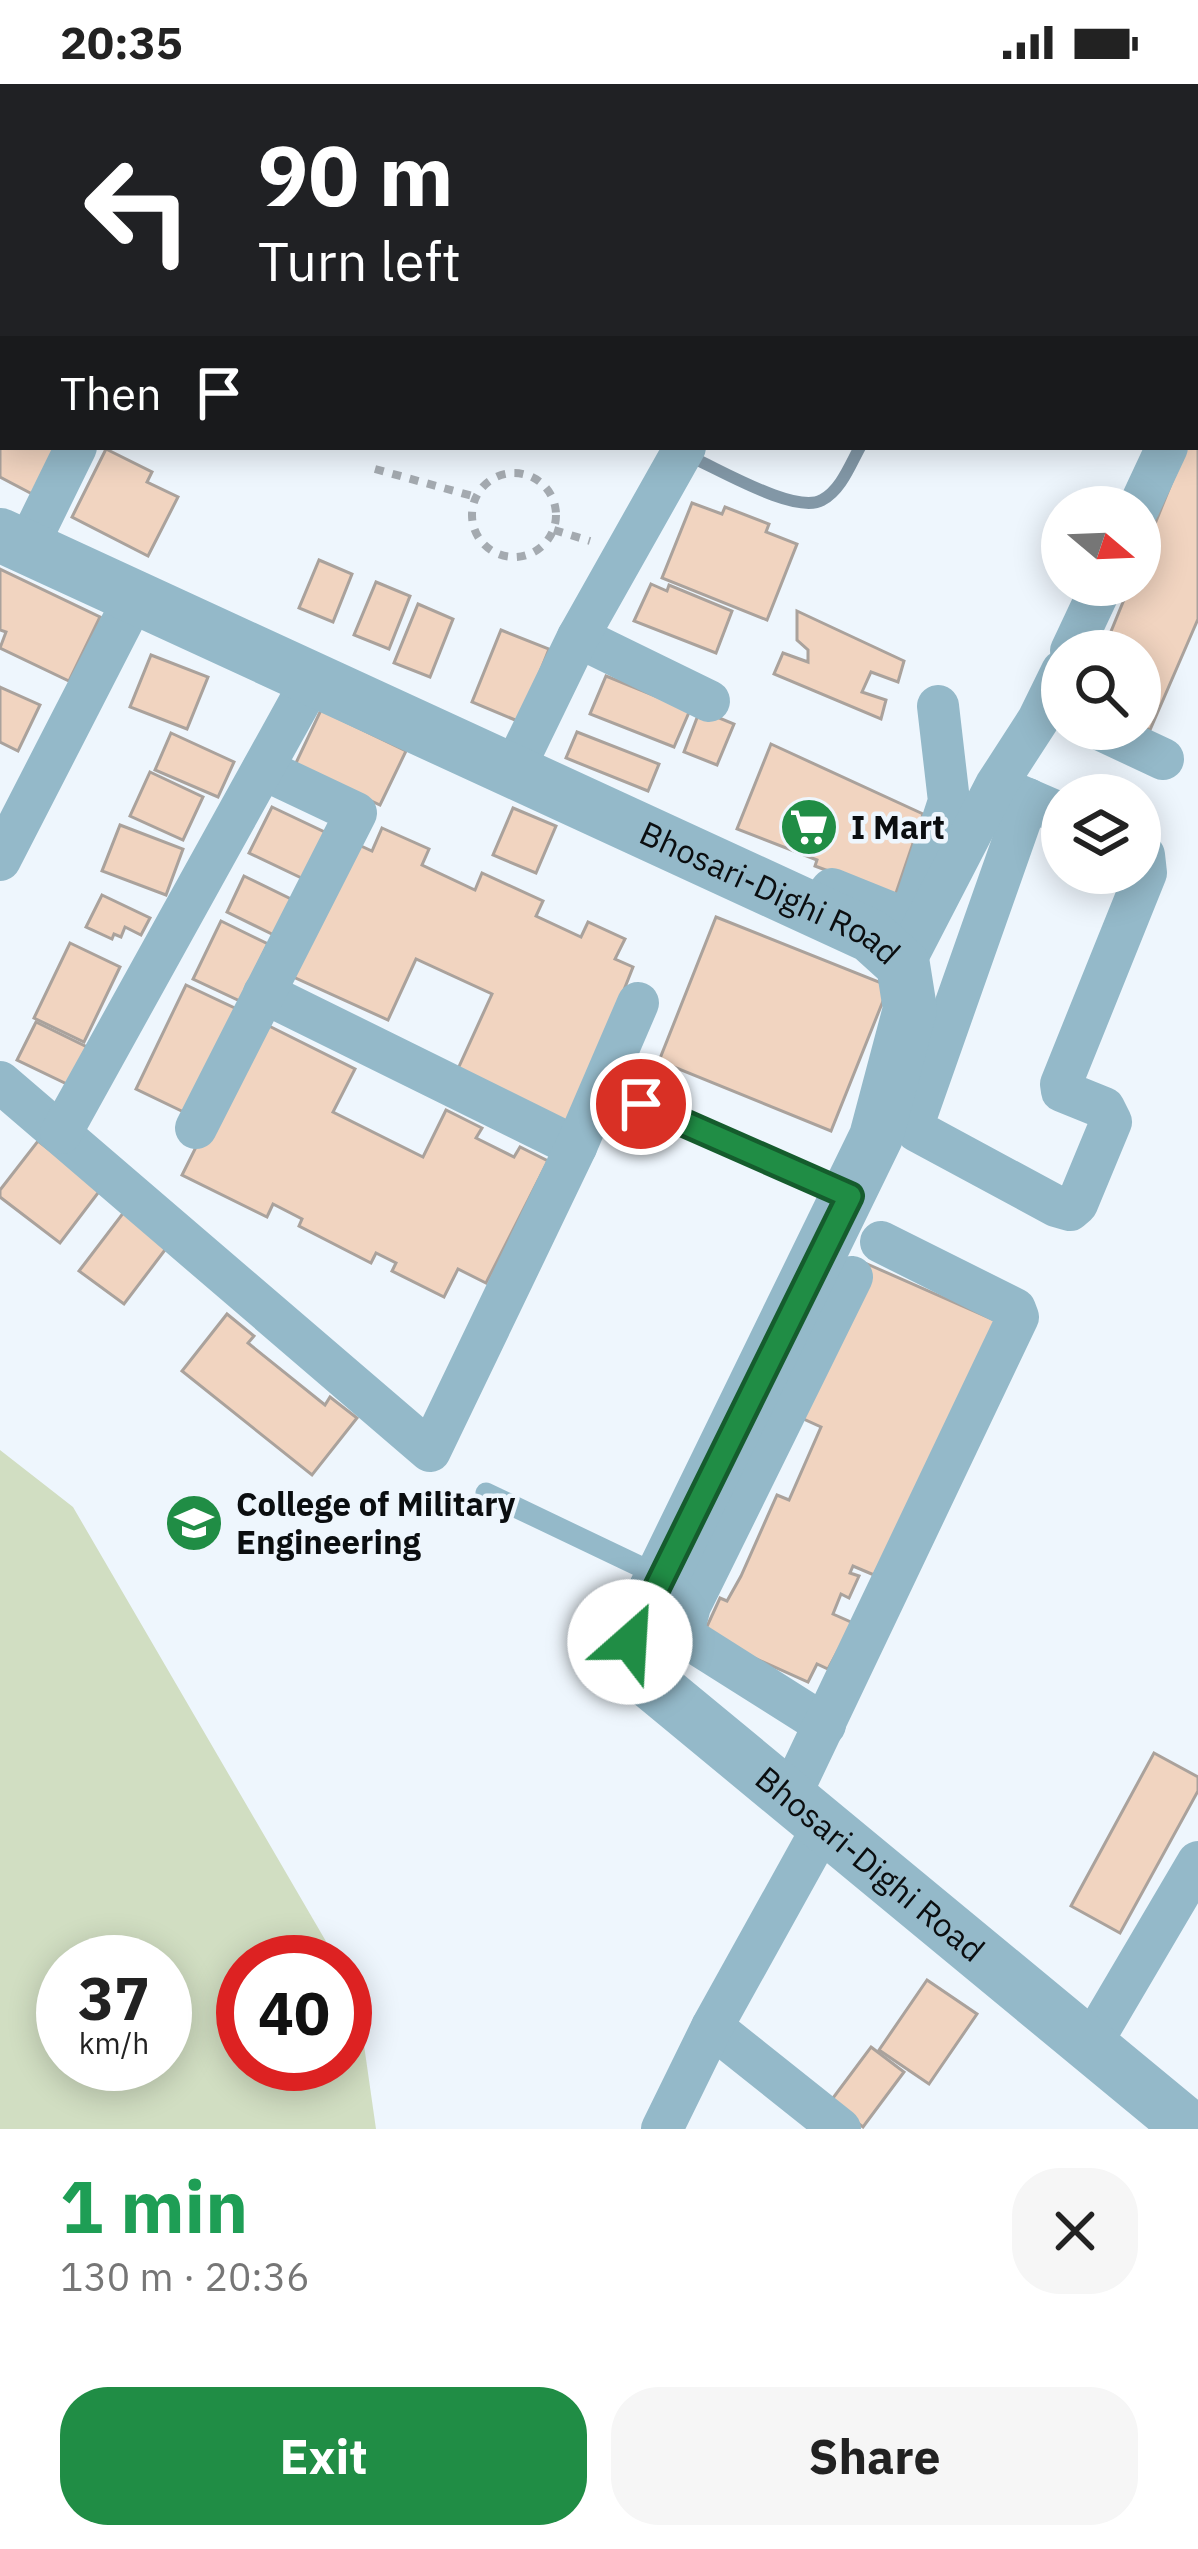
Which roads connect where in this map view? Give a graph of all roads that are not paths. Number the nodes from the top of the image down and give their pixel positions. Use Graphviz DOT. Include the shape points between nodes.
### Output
graph roads {
  1 [pos="74,450"];
  2 [pos="1166,450"];
  3 [pos="677,461"];
  4 [pos="1149,486"];
  5 [pos="14,541"];
  6 [pos="135,596"];
  7 [pos="578,637"];
  8 [pos="313,678"];
  9 [pos="709,701"];
  10 [pos="938,706"];
  11 [pos="1042,750"];
  12 [pos="1144,750"];
  13 [pos="1163,759"];
  14 [pos="263,769"];
  15 [pos="514,769"];
  16 [pos="1028,799"];
  17 [pos="0,860"];
  18 [pos="1138,894"];
  19 [pos="815,910"];
  20 [pos="903,965"];
  21 [pos="264,993"];
  22 [pos="638,1004"];
  23 [pos="0,1082"];
  24 [pos="641,1104"];
  25 [pos="196,1128"];
  26 [pos="61,1132"];
  27 [pos="576,1147"];
  28 [pos="850,1196"];
  29 [pos="881,1242"];
  30 [pos="852,1277"];
  31 [pos="486,1493"];
  32 [pos="662,1577"];
  33 [pos="825,1725"];
  34 [pos="806,1812"];
  35 [pos="1198,1862"];
  36 [pos="712,2027"];
  37 [pos="1089,2047"];
  38 [pos="662,2129"];
  39 [pos="840,2129"];
  40 [pos="1191,2129"];
  1 -- 5 [label="street"];
  2 -- 4 [label="street"];
  3 -- 7 [label="street"];
  5 -- 6 [label="street, Bhosari-Dighi Road"];
  6 -- 8 [label="street, Bhosari-Dighi Road"];
  6 -- 17 [label="street"];
  7 -- 9 [label="street"];
  7 -- 15 [label="street"];
  8 -- 14 [label="street"];
  8 -- 15 [label="street, Bhosari-Dighi Road"];
  10 -- 19 [label="street" via="949,801 913,911 899,916 832,889"];
  11 -- 16 [label="street"];
  12 -- 13 [label="street"];
  14 -- 21 [label="street" via="356,813"];
  14 -- 26 [label="street"];
  15 -- 19 [label="street, Bhosari-Dighi Road"];
  16 -- 18 [label="street" via="917,1131 1056,1206 1076,1204 1111,1122 1104,1108 1069,1096 1061,1084"];
  16 -- 20 [label="street"];
  19 -- 20 [label="street, Bhosari-Dighi Road" via="871,936"];
  20 -- 28 [label="street, Bhosari-Dighi Road" via="910,1009 876,1137"];
  21 -- 25 [label="street"];
  21 -- 27 [label="street"];
  22 -- 27 [label="street"];
  23 -- 26 [label="street"];
  24 -- 28 [label="lane"];
  26 -- 27 [label="street" via="430,1451"];
  28 -- 32 [label="street, Bhosari-Dighi Road"];
  29 -- 33 [label="street" via="1018,1317"];
  30 -- 33 [label="street" via="685,1629"];
  31 -- 32 [label="lane"];
  32 -- 34 [label="street, Bhosari-Dighi Road" via="630,1642 638,1672"];
  33 -- 34 [label="street"];
  34 -- 36 [label="street"];
  34 -- 37 [label="street, Bhosari-Dighi Road"];
  35 -- 37 [label="street"];
  36 -- 38 [label="street"];
  36 -- 39 [label="street"];
  37 -- 40 [label="street, Bhosari-Dighi Road"];
}
